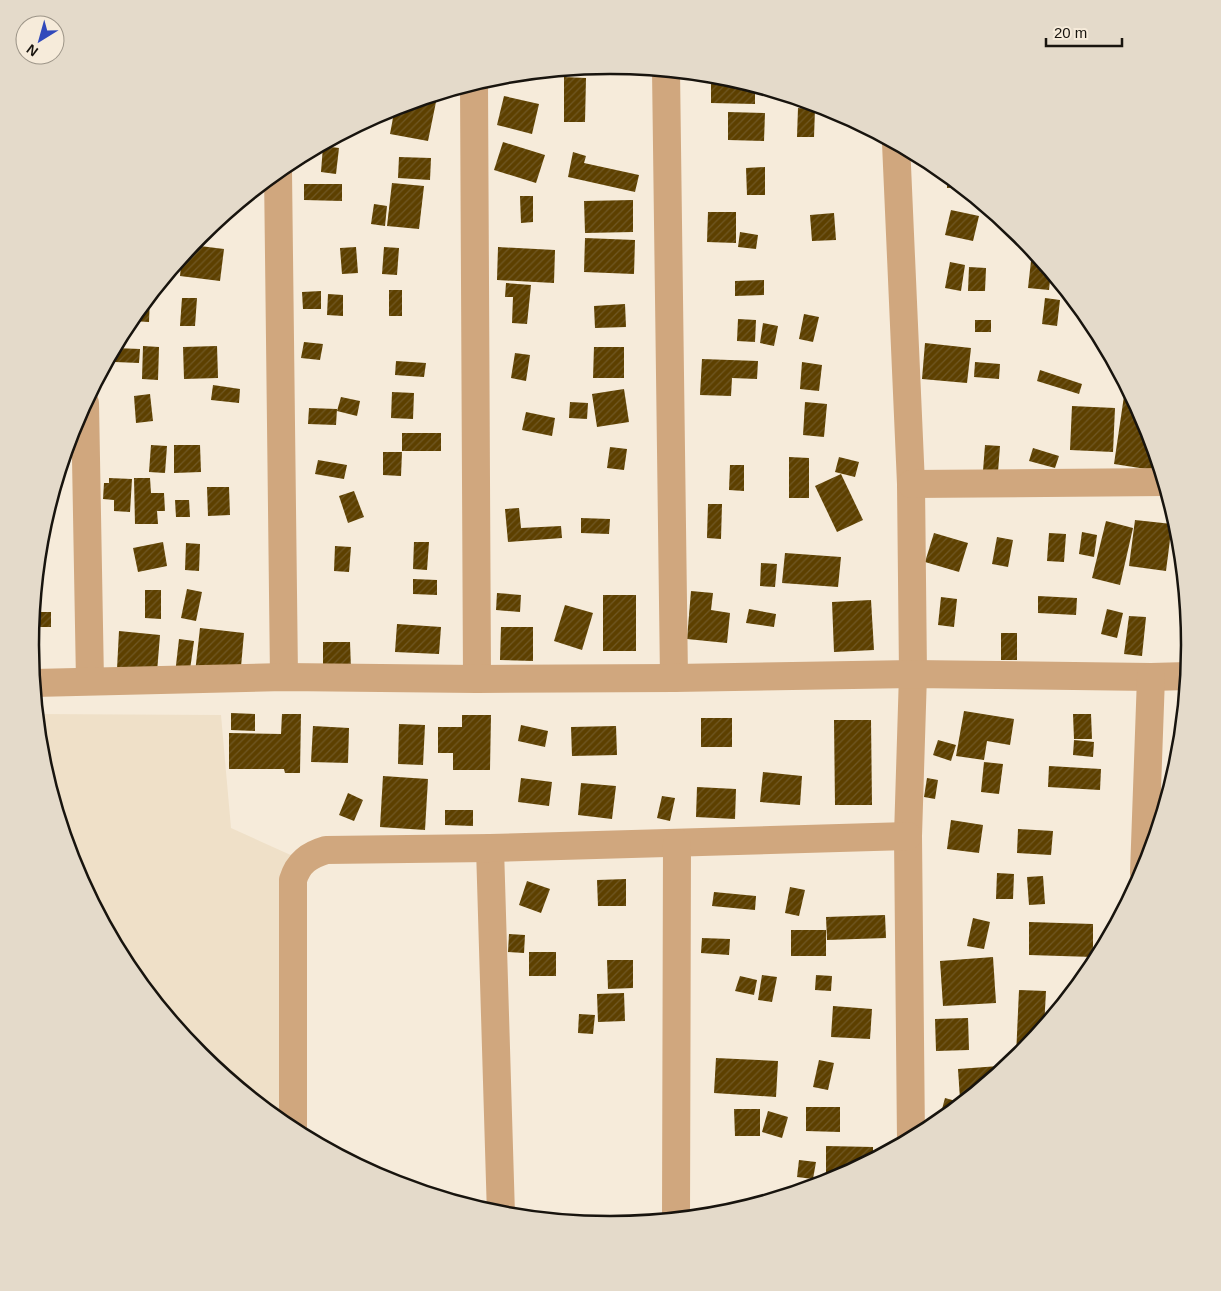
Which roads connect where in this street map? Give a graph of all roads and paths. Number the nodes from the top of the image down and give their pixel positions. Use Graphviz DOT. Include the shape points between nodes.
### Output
graph roads {
  1 [pos="666,77"];
  2 [pos="474,91"];
  3 [pos="896,150"];
  4 [pos="278,181"];
  5 [pos="85,420"];
  6 [pos="1158,482"];
  7 [pos="911,484"];
  8 [pos="913,674"];
  9 [pos="1181,676"];
  10 [pos="284,677"];
  11 [pos="1151,677"];
  12 [pos="674,678"];
  13 [pos="477,679"];
  14 [pos="90,682"];
  15 [pos="40,683"];
  16 [pos="908,836"];
  17 [pos="676,843"];
  18 [pos="490,848"];
  19 [pos="1145,848"];
  20 [pos="293,1121"];
  21 [pos="911,1132"];
  22 [pos="501,1206"];
  23 [pos="676,1213"];
  1 -- 12 [label="street"];
  2 -- 13 [label="street"];
  3 -- 7 [label="street"];
  4 -- 10 [label="street"];
  5 -- 14 [label="street"];
  6 -- 7 [label="street"];
  7 -- 8 [label="street"];
  8 -- 11 [label="street"];
  8 -- 12 [label="street"];
  8 -- 16 [label="street"];
  9 -- 11 [label="street"];
  10 -- 13 [label="street"];
  10 -- 14 [label="street"];
  11 -- 19 [label="street"];
  12 -- 13 [label="street"];
  14 -- 15 [label="street"];
  16 -- 17 [label="street"];
  16 -- 21 [label="street"];
  17 -- 18 [label="street"];
  17 -- 23 [label="street"];
  18 -- 20 [label="street" via="326,850 314,854 296,869 293,880"];
  18 -- 22 [label="street"];
}
